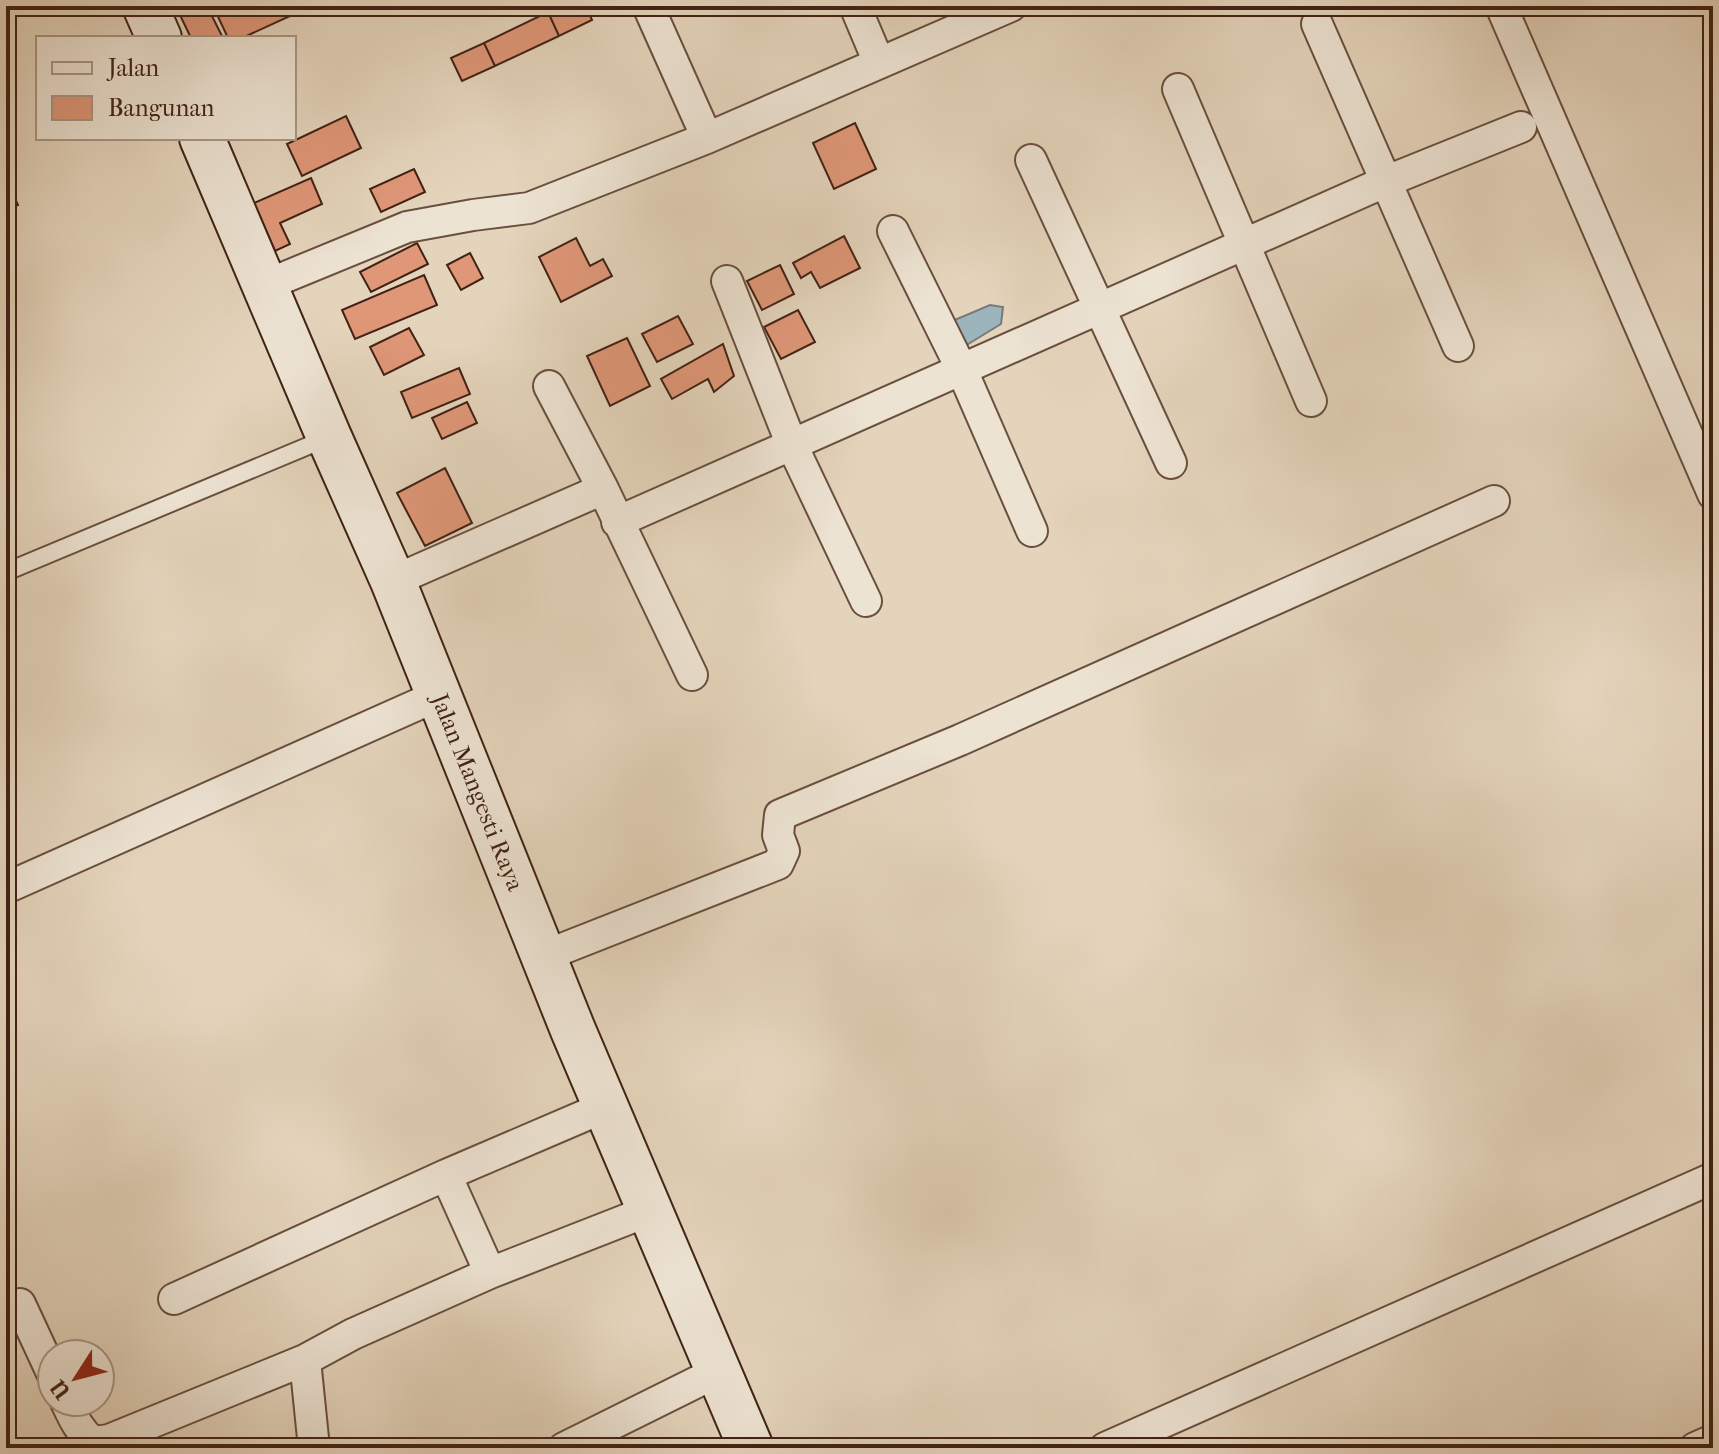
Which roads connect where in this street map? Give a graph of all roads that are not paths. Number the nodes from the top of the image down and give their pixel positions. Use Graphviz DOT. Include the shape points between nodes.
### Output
graph roads {
  1 [pos="145,6"];
  2 [pos="648,6"];
  3 [pos="855,6"];
  4 [pos="1011,6"];
  5 [pos="1501,6"];
  6 [pos="1317,24"];
  7 [pos="158,36"];
  8 [pos="879,63"];
  9 [pos="1178,89"];
  10 [pos="1521,127"];
  11 [pos="707,138"];
  12 [pos="203,140"];
  13 [pos="1031,160"];
  14 [pos="1387,181"];
  15 [pos="893,231"];
  16 [pos="1243,244"];
  17 [pos="727,281"];
  18 [pos="266,285"];
  19 [pos="1100,307"];
  20 [pos="1458,346"];
  21 [pos="961,368"];
  22 [pos="549,386"];
  23 [pos="1311,401"];
  24 [pos="329,437"];
  25 [pos="791,443"];
  26 [pos="1171,463"];
  27 [pos="603,489"];
  28 [pos="1713,494"];
  29 [pos="1494,501"];
  30 [pos="617,522"];
  31 [pos="1032,531"];
  32 [pos="6,572"];
  33 [pos="393,581"];
  34 [pos="866,601"];
  35 [pos="692,675"];
  36 [pos="439,695"];
  37 [pos="6,888"];
  38 [pos="544,956"];
  39 [pos="607,1106"];
  40 [pos="446,1175"];
  41 [pos="1713,1178"];
  42 [pos="651,1210"];
  43 [pos="490,1273"];
  44 [pos="174,1299"];
  45 [pos="20,1304"];
  46 [pos="36,1338"];
  47 [pos="305,1360"];
  48 [pos="717,1372"];
  49 [pos="74,1418"];
  50 [pos="1713,1440"];
  51 [pos="314,1448"];
  52 [pos="564,1448"];
  53 [pos="751,1448"];
  54 [pos="1105,1448"];
  55 [pos="1695,1448"];
  1 -- 7 [label="street"];
  2 -- 11 [label="street"];
  3 -- 8 [label="street"];
  4 -- 8 [label="street"];
  5 -- 28 [label="street"];
  6 -- 14 [label="street"];
  8 -- 11 [label="street"];
  9 -- 16 [label="street"];
  10 -- 14 [label="street"];
  11 -- 18 [label="street" via="529,208 407,227"];
  12 -- 18 [label="street, Jalan Mangesti Raya"];
  13 -- 19 [label="street"];
  14 -- 16 [label="street"];
  14 -- 20 [label="street"];
  15 -- 21 [label="street"];
  16 -- 19 [label="street"];
  16 -- 23 [label="street"];
  17 -- 25 [label="street"];
  18 -- 24 [label="street, Jalan Mangesti Raya"];
  19 -- 21 [label="street"];
  19 -- 26 [label="street"];
  21 -- 25 [label="street"];
  21 -- 31 [label="street"];
  22 -- 27 [label="street"];
  24 -- 32 [label="lane"];
  24 -- 33 [label="street, Jalan Mangesti Raya"];
  25 -- 30 [label="street"];
  25 -- 34 [label="street"];
  27 -- 30 [label="street"];
  27 -- 33 [label="street"];
  29 -- 38 [label="street" via="780,815 778,835 784,851 778,864"];
  30 -- 35 [label="street"];
  33 -- 36 [label="street, Jalan Mangesti Raya"];
  36 -- 37 [label="street"];
  36 -- 38 [label="street, Jalan Mangesti Raya"];
  38 -- 39 [label="street, Jalan Mangesti Raya"];
  39 -- 40 [label="street"];
  39 -- 42 [label="street, Jalan Mangesti Raya"];
  40 -- 43 [label="street"];
  40 -- 44 [label="street"];
  41 -- 54 [label="street"];
  42 -- 43 [label="street"];
  42 -- 48 [label="street, Jalan Mangesti Raya"];
  43 -- 47 [label="street"];
  45 -- 46 [label="street"];
  47 -- 49 [label="street" via="101,1442 85,1436"];
  47 -- 51 [label="street"];
  48 -- 52 [label="street"];
  48 -- 53 [label="street, Jalan Mangesti Raya"];
  50 -- 55 [label="street"];
}
